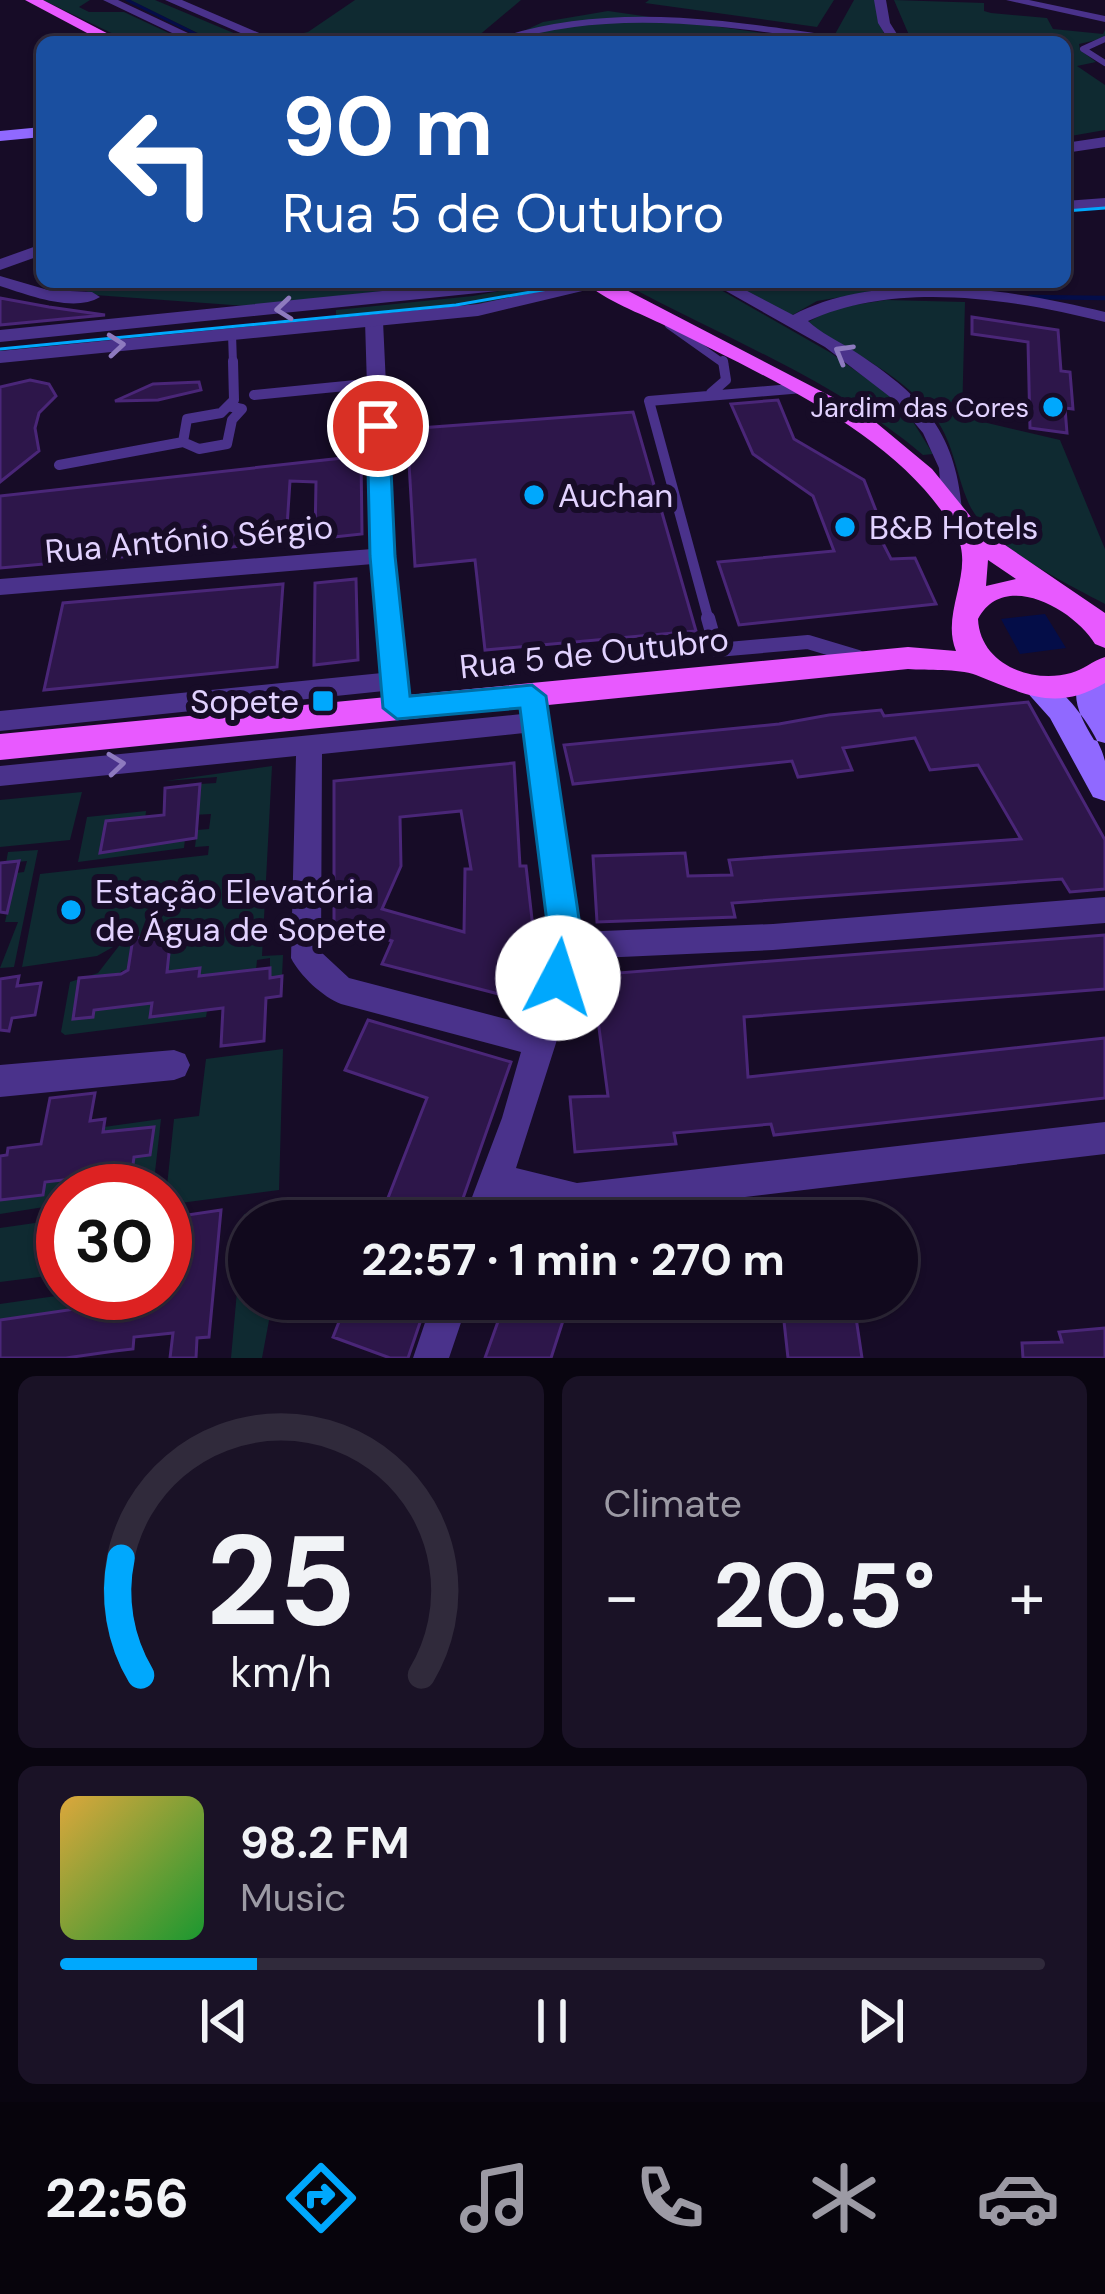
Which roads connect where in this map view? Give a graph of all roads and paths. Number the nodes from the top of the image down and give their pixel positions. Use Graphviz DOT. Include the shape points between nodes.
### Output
graph roads {
  1 [pos="32,0"];
  2 [pos="110,0"];
  3 [pos="171,0"];
  4 [pos="880,0"];
  5 [pos="1012,0"];
  6 [pos="0,11"];
  7 [pos="17,12"];
  8 [pos="1105,19"];
  9 [pos="104,36"];
  10 [pos="188,36"];
  11 [pos="258,36"];
  12 [pos="509,36"];
  13 [pos="813,36"];
  14 [pos="892,36"];
  15 [pos="1105,39"];
  16 [pos="1105,63"];
  17 [pos="36,133"];
  18 [pos="0,136"];
  19 [pos="1105,142"];
  20 [pos="1071,147"];
  21 [pos="1105,203"];
  22 [pos="1071,206"];
  23 [pos="1105,217"];
  24 [pos="1071,220"];
  25 [pos="36,252"];
  26 [pos="0,265"];
  27 [pos="0,281"];
  28 [pos="468,288"];
  29 [pos="582,288"];
  30 [pos="607,288"];
  31 [pos="728,288"];
  32 [pos="92,297"];
  33 [pos="646,307"];
  34 [pos="1105,317"];
  35 [pos="374,320"];
  36 [pos="798,328"];
  37 [pos="232,334"];
  38 [pos="0,336"];
  39 [pos="0,357"];
  40 [pos="376,383"];
  41 [pos="805,388"];
  42 [pos="234,394"];
  43 [pos="710,394"];
  44 [pos="254,395"];
  45 [pos="233,407"];
  46 [pos="183,442"];
  47 [pos="59,465"];
  48 [pos="952,509"];
  49 [pos="971,534"];
  50 [pos="382,556"];
  51 [pos="0,587"];
  52 [pos="1083,607"];
  53 [pos="966,616"];
  54 [pos="1105,638"];
  55 [pos="908,658"];
  56 [pos="871,662"];
  57 [pos="986,664"];
  58 [pos="1098,675"];
  59 [pos="1039,688"];
  60 [pos="396,694"];
  61 [pos="533,709"];
  62 [pos="1,730"];
  63 [pos="1105,731"];
  64 [pos="309,745"];
  65 [pos="0,776"];
  66 [pos="1105,788"];
  67 [pos="1105,910"];
  68 [pos="566,946"];
  69 [pos="541,1043"];
  70 [pos="174,1065"];
  71 [pos="0,1081"];
  72 [pos="1105,1138"];
  73 [pos="496,1179"];
  74 [pos="488,1200"];
  75 [pos="444,1320"];
  76 [pos="431,1358"];
  1 -- 9 [label="main road"];
  2 -- 10 [label="street"];
  3 -- 11 [label="street"];
  4 -- 14 [label="street"];
  5 -- 8 [label="street"];
  6 -- 7 [label="street"];
  12 -- 13 [label="lane" via="543,20 615,8"];
  15 -- 16 [label="lane" via="1083,49"];
  17 -- 18 [label="main road"];
  19 -- 20 [label="street"];
  21 -- 22 [label="street"];
  23 -- 24 [label="street"];
  25 -- 26 [label="street"];
  27 -- 32 [label="street"];
  28 -- 38 [label="street, one-way"];
  29 -- 35 [label="street"];
  30 -- 33 [label="main road"];
  31 -- 36 [label="street"];
  33 -- 41 [label="main road"];
  33 -- 43 [label="lane" via="724,362 726,380"];
  34 -- 36 [label="street" via="1044,302 902,295 833,304 808,313"];
  35 -- 37 [label="street"];
  35 -- 40 [label="street"];
  48 -- 36 [label="street, one-way" via="948,465 912,406 862,364"];
  39 -- 37 [label="street, one-way"];
  37 -- 42 [label="lane"];
  40 -- 44 [label="lane"];
  40 -- 50 [label="street"];
  41 -- 43 [label="lane"];
  41 -- 48 [label="main road" via="893,446"];
  42 -- 44 [label="lane"];
  42 -- 45 [label="lane"];
  43 -- 56 [label="lane" via="649,401 717,650 808,642"];
  44 -- 45 [label="lane"];
  45 -- 46 [label="lane" via="187,419"];
  45 -- 46 [label="lane" via="242,409 227,444 199,449"];
  46 -- 47 [label="lane"];
  48 -- 49 [label="main road"];
  49 -- 52 [label="main road"];
  49 -- 53 [label="main road" via="976,568"];
  50 -- 51 [label="street, Rua António Sérgio"];
  50 -- 60 [label="street"];
  52 -- 53 [label="main road, Rua 5 de Outubro" via="1032,588 1006,588 983,594"];
  52 -- 54 [label="main road"];
  53 -- 55 [label="main road, Rua 5 de Outubro"];
  53 -- 57 [label="main road" via="969,645"];
  55 -- 56 [label="main road, Rua 5 de Outubro"];
  55 -- 57 [label="main road, Rua 5 de Outubro"];
  56 -- 61 [label="main road, Rua 5 de Outubro"];
  57 -- 59 [label="main road, Rua 5 de Outubro"];
  58 -- 59 [label="main road" via="1068,689"];
  58 -- 63 [label="main road" via="1092,709"];
  59 -- 66 [label="main road" via="1061,710"];
  60 -- 61 [label="main road, Rua 5 de Outubro"];
  60 -- 62 [label="main road, Rua 5 de Outubro"];
  61 -- 64 [label="street, Rua 5 de Outubro"];
  61 -- 68 [label="street"];
  65 -- 64 [label="street, Rua 5 de Outubro, one-way"];
  64 -- 69 [label="street" via="305,958 340,990"];
  67 -- 68 [label="street"];
  68 -- 69 [label="street"];
  69 -- 73 [label="street"];
  70 -- 71 [label="street"];
  72 -- 73 [label="street" via="577,1200"];
  73 -- 74 [label="street"];
  75 -- 76 [label="street"];
}
